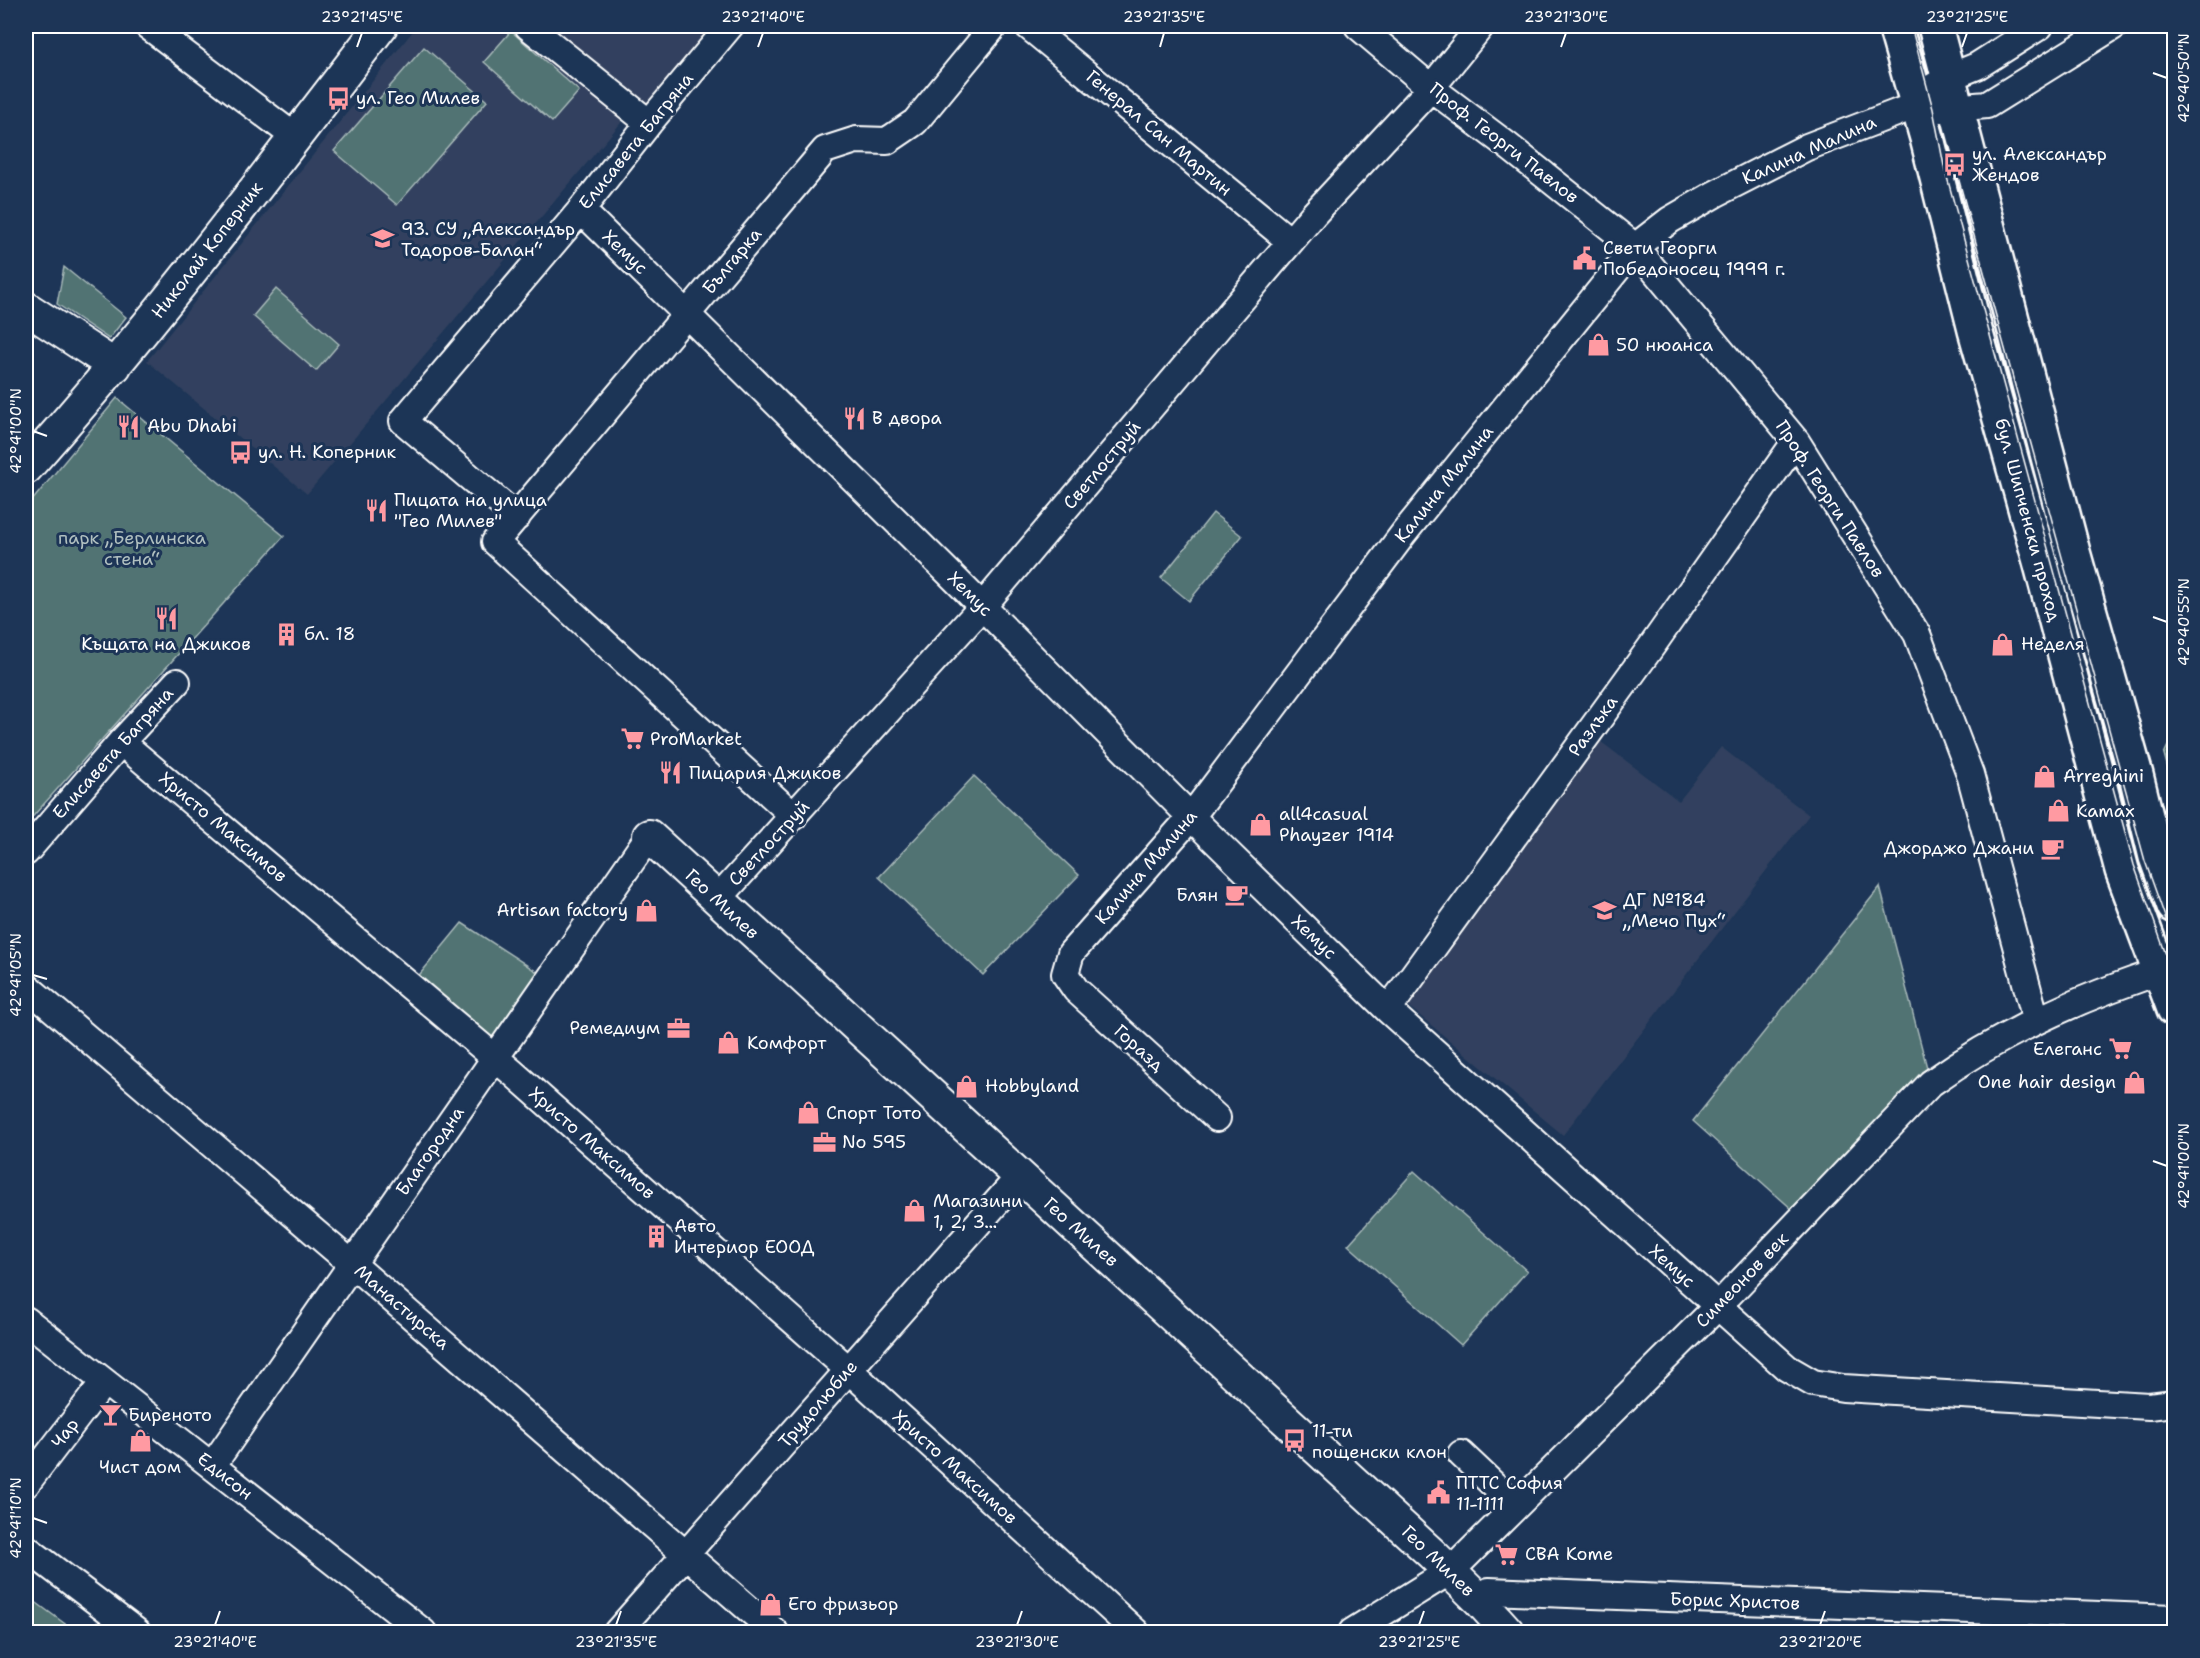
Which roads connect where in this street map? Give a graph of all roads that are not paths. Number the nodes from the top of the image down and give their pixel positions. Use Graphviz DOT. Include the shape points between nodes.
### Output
graph roads {
  1 [pos="148,26"];
  2 [pos="381,26"];
  3 [pos="528,26"];
  4 [pos="730,26"];
  5 [pos="994,26"];
  6 [pos="1028,26"];
  7 [pos="1358,26"];
  8 [pos="1481,26"];
  9 [pos="1894,26"];
  10 [pos="1935,26"];
  11 [pos="2040,26"];
  12 [pos="2114,26"];
  13 [pos="1950,77"];
  14 [pos="1431,88"];
  15 [pos="1917,105"];
  16 [pos="1957,109"];
  17 [pos="649,123"];
  18 [pos="295,137"];
  19 [pos="581,210"];
  20 [pos="1290,241"];
  21 [pos="1635,248"];
  22 [pos="26,308"];
  23 [pos="688,314"];
  24 [pos="115,366"];
  25 [pos="1796,441"];
  26 [pos="26,468"];
  27 [pos="517,517"];
  28 [pos="982,607"];
  29 [pos="177,682"];
  30 [pos="121,742"];
  31 [pos="794,816"];
  32 [pos="1191,817"];
  33 [pos="649,836"];
  34 [pos="26,852"];
  35 [pos="717,900"];
  36 [pos="2175,906"];
  37 [pos="2167,970"];
  38 [pos="1065,974"];
  39 [pos="26,986"];
  40 [pos="2175,1009"];
  41 [pos="1388,1010"];
  42 [pos="2036,1020"];
  43 [pos="495,1057"];
  44 [pos="1217,1118"];
  45 [pos="1020,1176"];
  46 [pos="352,1264"];
  47 [pos="1717,1307"];
  48 [pos="26,1320"];
  49 [pos="849,1370"];
  50 [pos="104,1382"];
  51 [pos="2175,1403"];
  52 [pos="1461,1454"];
  53 [pos="212,1466"];
  54 [pos="26,1484"];
  55 [pos="1516,1506"];
  56 [pos="26,1548"];
  57 [pos="684,1556"];
  58 [pos="1450,1571"];
  59 [pos="1479,1600"];
  60 [pos="2175,1617"];
  61 [pos="2079,1623"];
  62 [pos="137,1632"];
  63 [pos="423,1632"];
  64 [pos="617,1632"];
  65 [pos="775,1632"];
  66 [pos="1133,1632"];
  67 [pos="1352,1632"];
  68 [pos="1508,1632"];
  1 -- 18 [label="street"];
  2 -- 18 [label="street, Николай Коперник"];
  3 -- 17 [label="street"];
  4 -- 17 [label="street, Елисавета Багряна"];
  5 -- 23 [label="street, Българка" via="915,122 887,141 856,140 825,150"];
  6 -- 20 [label="street, Генерал Сан Мартин"];
  7 -- 14 [label="street, Проф. Георги Павлов"];
  8 -- 14 [label="street, Светлоструй"];
  9 -- 15 [label="main road, бул. Шипченски проход"];
  10 -- 13 [label="main road, бул. Шипченски проход"];
  11 -- 13 [label="street" via="1977,66"];
  12 -- 16 [label="street" via="1987,105"];
  13 -- 15 [label="street" via="1928,90"];
  13 -- 16 [label="main road, бул. Шипченски проход"];
  14 -- 20 [label="street, Светлоструй"];
  14 -- 21 [label="street, Проф. Георги Павлов"];
  15 -- 16 [label="street"];
  15 -- 21 [label="street, Калина Малина" via="1777,162 1670,220"];
  15 -- 37 [label="main road, бул. Шипченски проход" via="2122,870"];
  16 -- 36 [label="main road, бул. Шипченски проход" via="2156,857"];
  17 -- 19 [label="street, Елисавета Багряна"];
  18 -- 24 [label="street, Николай Коперник"];
  19 -- 23 [label="street, Хемус"];
  19 -- 27 [label="street, Елисавета Багряна" via="402,421"];
  20 -- 28 [label="street, Светлоструй"];
  21 -- 25 [label="street, Проф. Георги Павлов"];
  21 -- 32 [label="street, Калина Малина" via="1404,534"];
  22 -- 24 [label="street"];
  23 -- 27 [label="street, Българка"];
  23 -- 28 [label="street, Хемус"];
  24 -- 26 [label="street, Николай Коперник"];
  25 -- 41 [label="street, Разлъка"];
  25 -- 42 [label="street, Проф. Георги Павлов" via="1917,634 1970,774"];
  27 -- 31 [label="street, Българка" via="495,542"];
  28 -- 31 [label="street, Светлоструй"];
  28 -- 32 [label="street, Хемус"];
  29 -- 30 [label="street, Елисавета Багряна"];
  30 -- 34 [label="street, Елисавета Багряна"];
  30 -- 43 [label="street, Христо Максимов"];
  31 -- 35 [label="street, Светлоструй"];
  32 -- 38 [label="street, Калина Малина" via="1071,953"];
  32 -- 41 [label="street, Хемус"];
  33 -- 35 [label="street, Гео Милев"];
  33 -- 43 [label="street, Благородна"];
  35 -- 45 [label="street, Гео Милев"];
  37 -- 40 [label="main road, бул. Шипченски проход"];
  37 -- 42 [label="street, Симеонов век"];
  38 -- 44 [label="street, Горазд" via="1076,990"];
  39 -- 46 [label="street, Манастирска"];
  41 -- 47 [label="street, Хемус"];
  42 -- 47 [label="street, Симеонов век" via="1960,1062 1931,1083"];
  43 -- 46 [label="street, Благородна"];
  43 -- 49 [label="street, Христо Максимов"];
  45 -- 49 [label="street, Трудолюбие"];
  45 -- 58 [label="street, Гео Милев"];
  46 -- 53 [label="street, Благородна"];
  46 -- 57 [label="street, Манастирска"];
  47 -- 51 [label="street, Хемус" via="1786,1368 1813,1383 2138,1406"];
  47 -- 55 [label="street, Симеонов век"];
  48 -- 50 [label="street, Едисон"];
  49 -- 57 [label="street, Трудолюбие"];
  49 -- 66 [label="street, Христо Максимов"];
  50 -- 53 [label="street, Едисон"];
  50 -- 54 [label="street, Чар"];
  52 -- 55 [label="street"];
  53 -- 63 [label="street, Едисон"];
  55 -- 58 [label="street, Симеонов век"];
  56 -- 62 [label="street"];
  57 -- 64 [label="street, Трудолюбие"];
  57 -- 65 [label="street, Манастирска"];
  58 -- 59 [label="street, Гео Милев"];
  58 -- 67 [label="street, Симеонов век"];
  59 -- 61 [label="street, Борис Христов" via="1489,1591"];
  59 -- 68 [label="street, Гео Милев"];
  60 -- 61 [label="street, Борис Христов"];
}
